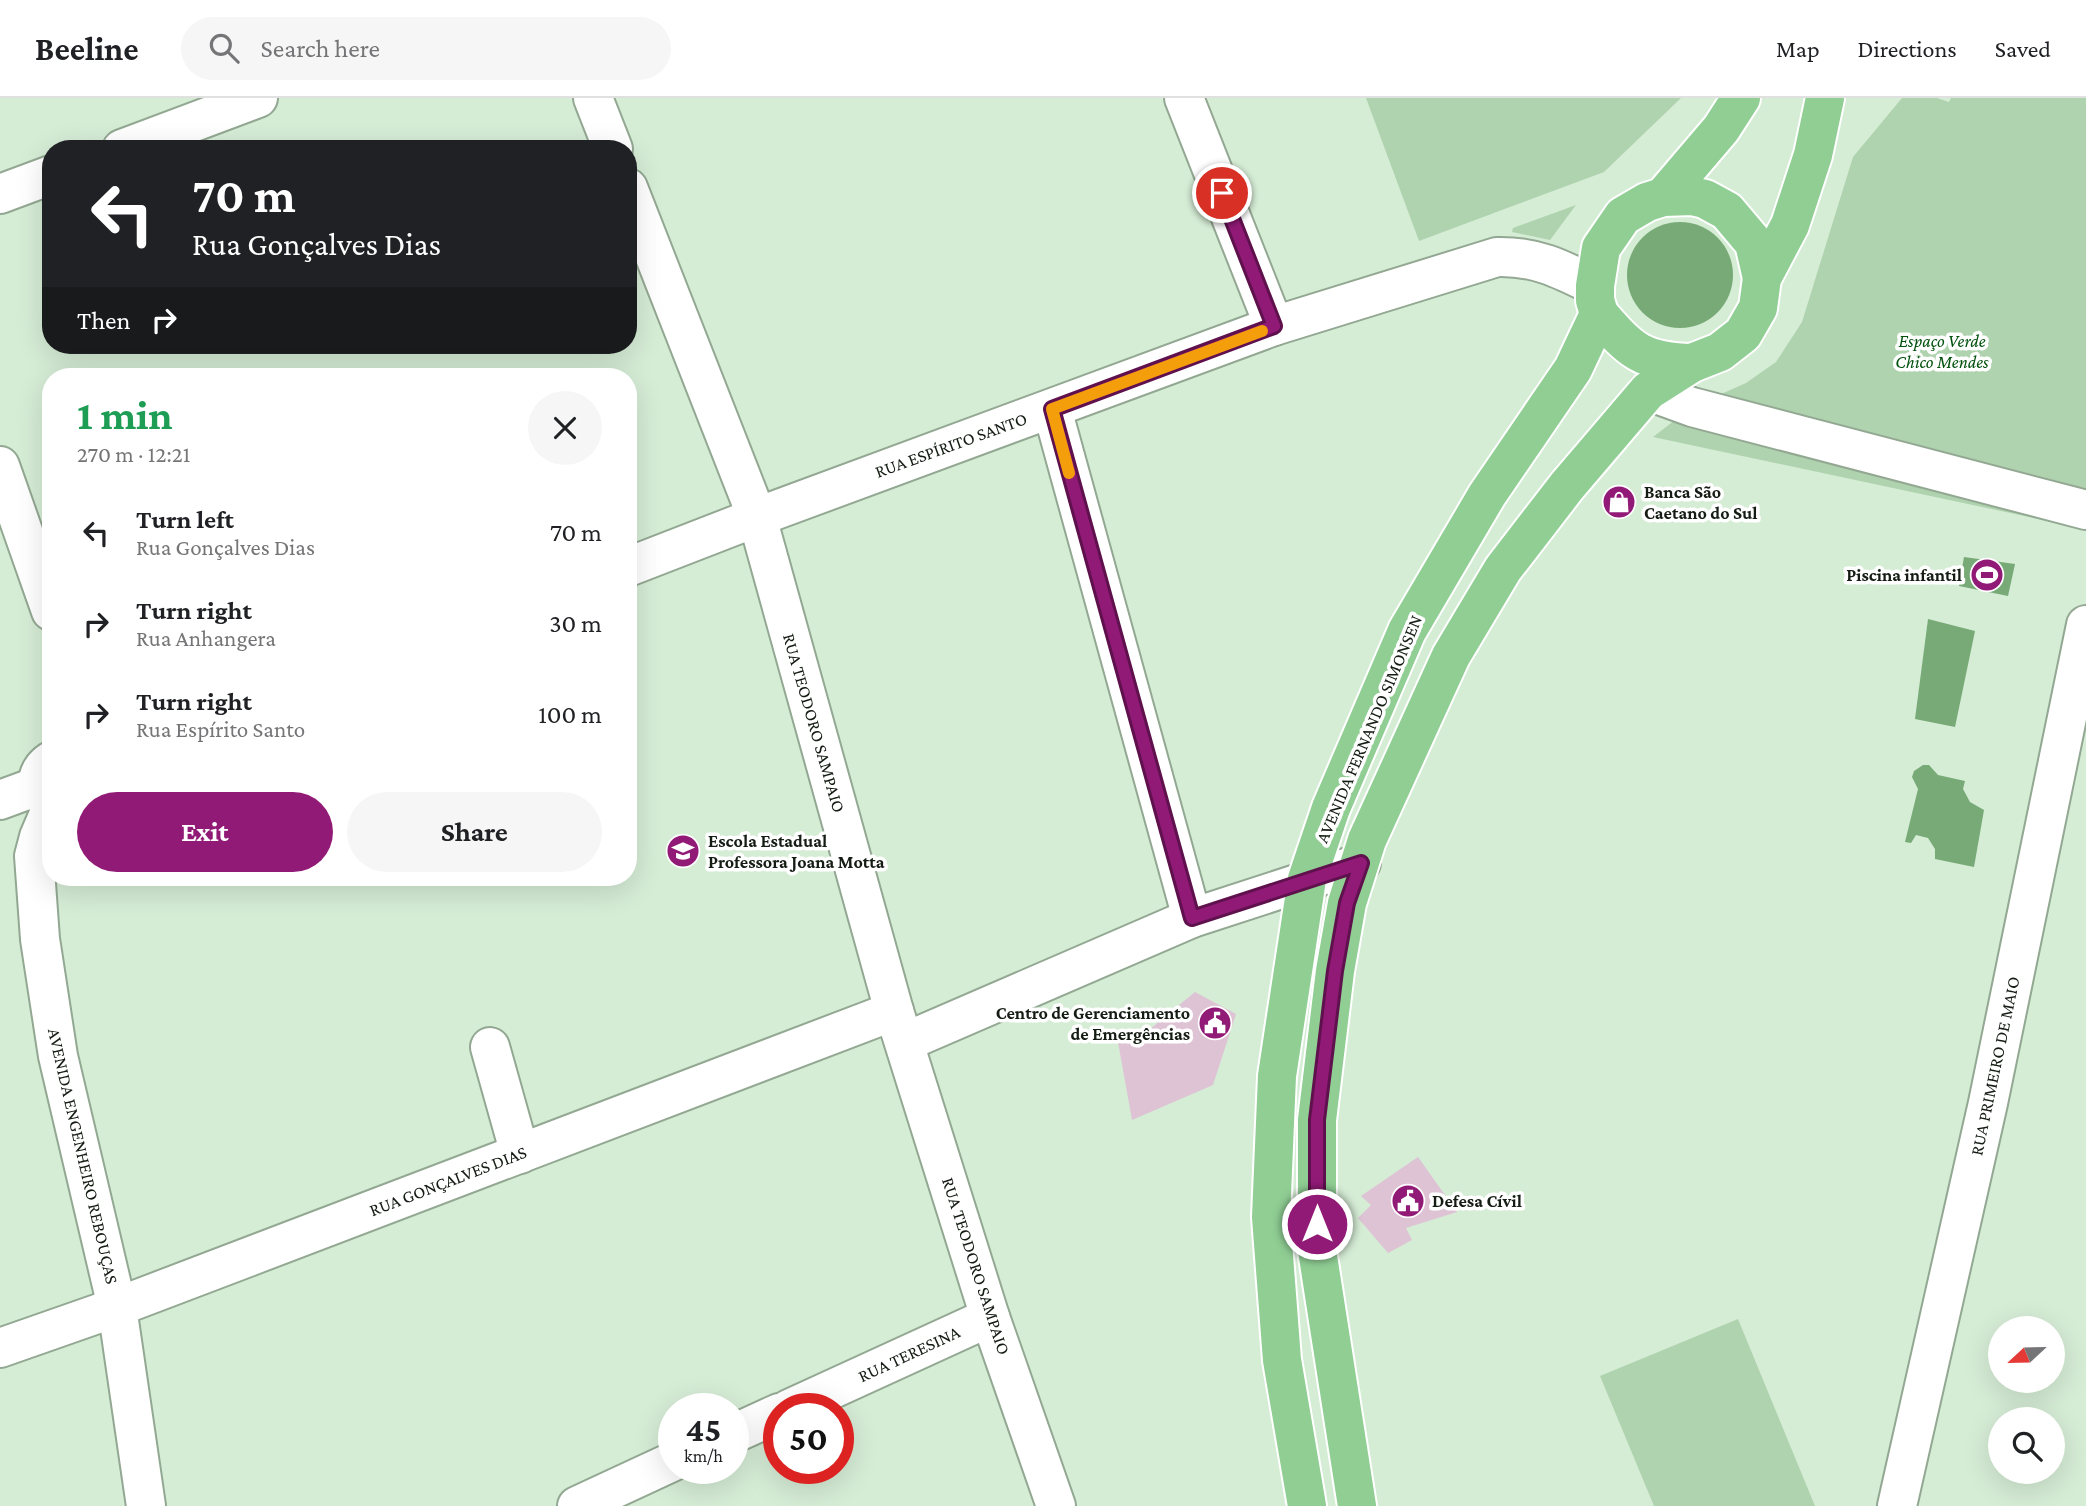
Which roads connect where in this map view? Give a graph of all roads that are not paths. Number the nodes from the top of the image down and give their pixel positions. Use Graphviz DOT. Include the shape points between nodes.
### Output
graph roads {
  1 [pos="258,98"];
  2 [pos="593,98"];
  3 [pos="1184,98"];
  4 [pos="1741,98"];
  5 [pos="1825,98"];
  6 [pos="146,140"];
  7 [pos="609,140"];
  8 [pos="42,178"];
  9 [pos="0,194"];
  10 [pos="1663,197"];
  11 [pos="637,211"];
  12 [pos="1762,278"];
  13 [pos="1597,300"];
  14 [pos="1274,326"];
  15 [pos="1692,363"];
  16 [pos="1648,391"];
  17 [pos="1052,409"];
  18 [pos="0,466"];
  19 [pos="2086,510"];
  20 [pos="757,517"];
  21 [pos="637,564"];
  22 [pos="42,585"];
  23 [pos="2086,625"];
  24 [pos="42,791"];
  25 [pos="0,800"];
  26 [pos="42,821"];
  27 [pos="1361,863"];
  28 [pos="1307,879"];
  29 [pos="1192,918"];
  30 [pos="900,1026"];
  31 [pos="490,1047"];
  32 [pos="520,1154"];
  33 [pos="117,1307"];
  34 [pos="990,1317"];
  35 [pos="0,1348"];
  36 [pos="824,1393"];
  37 [pos="658,1475"];
  38 [pos="637,1493"];
  39 [pos="146,1506"];
  40 [pos="577,1506"];
  41 [pos="1056,1506"];
  42 [pos="1307,1506"];
  43 [pos="1357,1506"];
  44 [pos="1898,1506"];
  1 -- 6 [label="street"];
  2 -- 7 [label="street"];
  3 -- 14 [label="street"];
  4 -- 10 [label="main road, AVENIDA FERNANDO SIMONSEN"];
  5 -- 12 [label="main road" via="1790,225"];
  8 -- 9 [label="street"];
  10 -- 12 [label="main road" via="1692,196 1727,211 1754,243"];
  10 -- 13 [label="main road, AVENIDA FERNANDO SIMONSEN" via="1623,216 1601,248"];
  11 -- 20 [label="street, RUA TEODORO SAMPAIO"];
  12 -- 15 [label="main road" via="1758,308 1743,334 1720,352"];
  13 -- 14 [label="street, RUA ESPÍRITO SANTO" via="1549,264 1497,257"];
  13 -- 15 [label="main road" via="1622,341 1637,353 1663,362"];
  13 -- 28 [label="main road, AVENIDA FERNANDO SIMONSEN" via="1573,369 1487,495 1407,631 1331,808"];
  14 -- 17 [label="street, RUA ESPÍRITO SANTO"];
  15 -- 16 [label="main road"];
  16 -- 19 [label="street" via="1692,407"];
  16 -- 27 [label="main road" via="1503,569 1451,656 1374,822"];
  17 -- 20 [label="street, RUA ESPÍRITO SANTO"];
  17 -- 29 [label="street"];
  18 -- 22 [label="street"];
  20 -- 21 [label="street, RUA ESPÍRITO SANTO"];
  20 -- 30 [label="street, RUA TEODORO SAMPAIO"];
  23 -- 44 [label="street, RUA PRIMEIRO DE MAIO" via="1988,1103"];
  24 -- 25 [label="street"];
  26 -- 33 [label="street, AVENIDA ENGENHEIRO REBOUÇAS" via="34,856 40,939 58,1056"];
  27 -- 28 [label="street, RUA GONÇALVES DIAS"];
  27 -- 43 [label="main road" via="1347,903 1335,971 1317,1120 1317,1250"];
  28 -- 29 [label="street, RUA GONÇALVES DIAS"];
  28 -- 42 [label="main road, AVENIDA FERNANDO SIMONSEN" via="1277,1076 1271,1217 1282,1360"];
  29 -- 30 [label="street, RUA GONÇALVES DIAS"];
  30 -- 32 [label="street, RUA GONÇALVES DIAS"];
  30 -- 34 [label="street, RUA TEODORO SAMPAIO"];
  31 -- 32 [label="street"];
  32 -- 33 [label="street, RUA GONÇALVES DIAS"];
  33 -- 35 [label="street, RUA GONÇALVES DIAS"];
  33 -- 39 [label="street, AVENIDA ENGENHEIRO REBOUÇAS"];
  34 -- 36 [label="street, RUA TERESINA"];
  34 -- 41 [label="street, RUA TEODORO SAMPAIO"];
  37 -- 38 [label="street"];
  38 -- 40 [label="street"];
}
